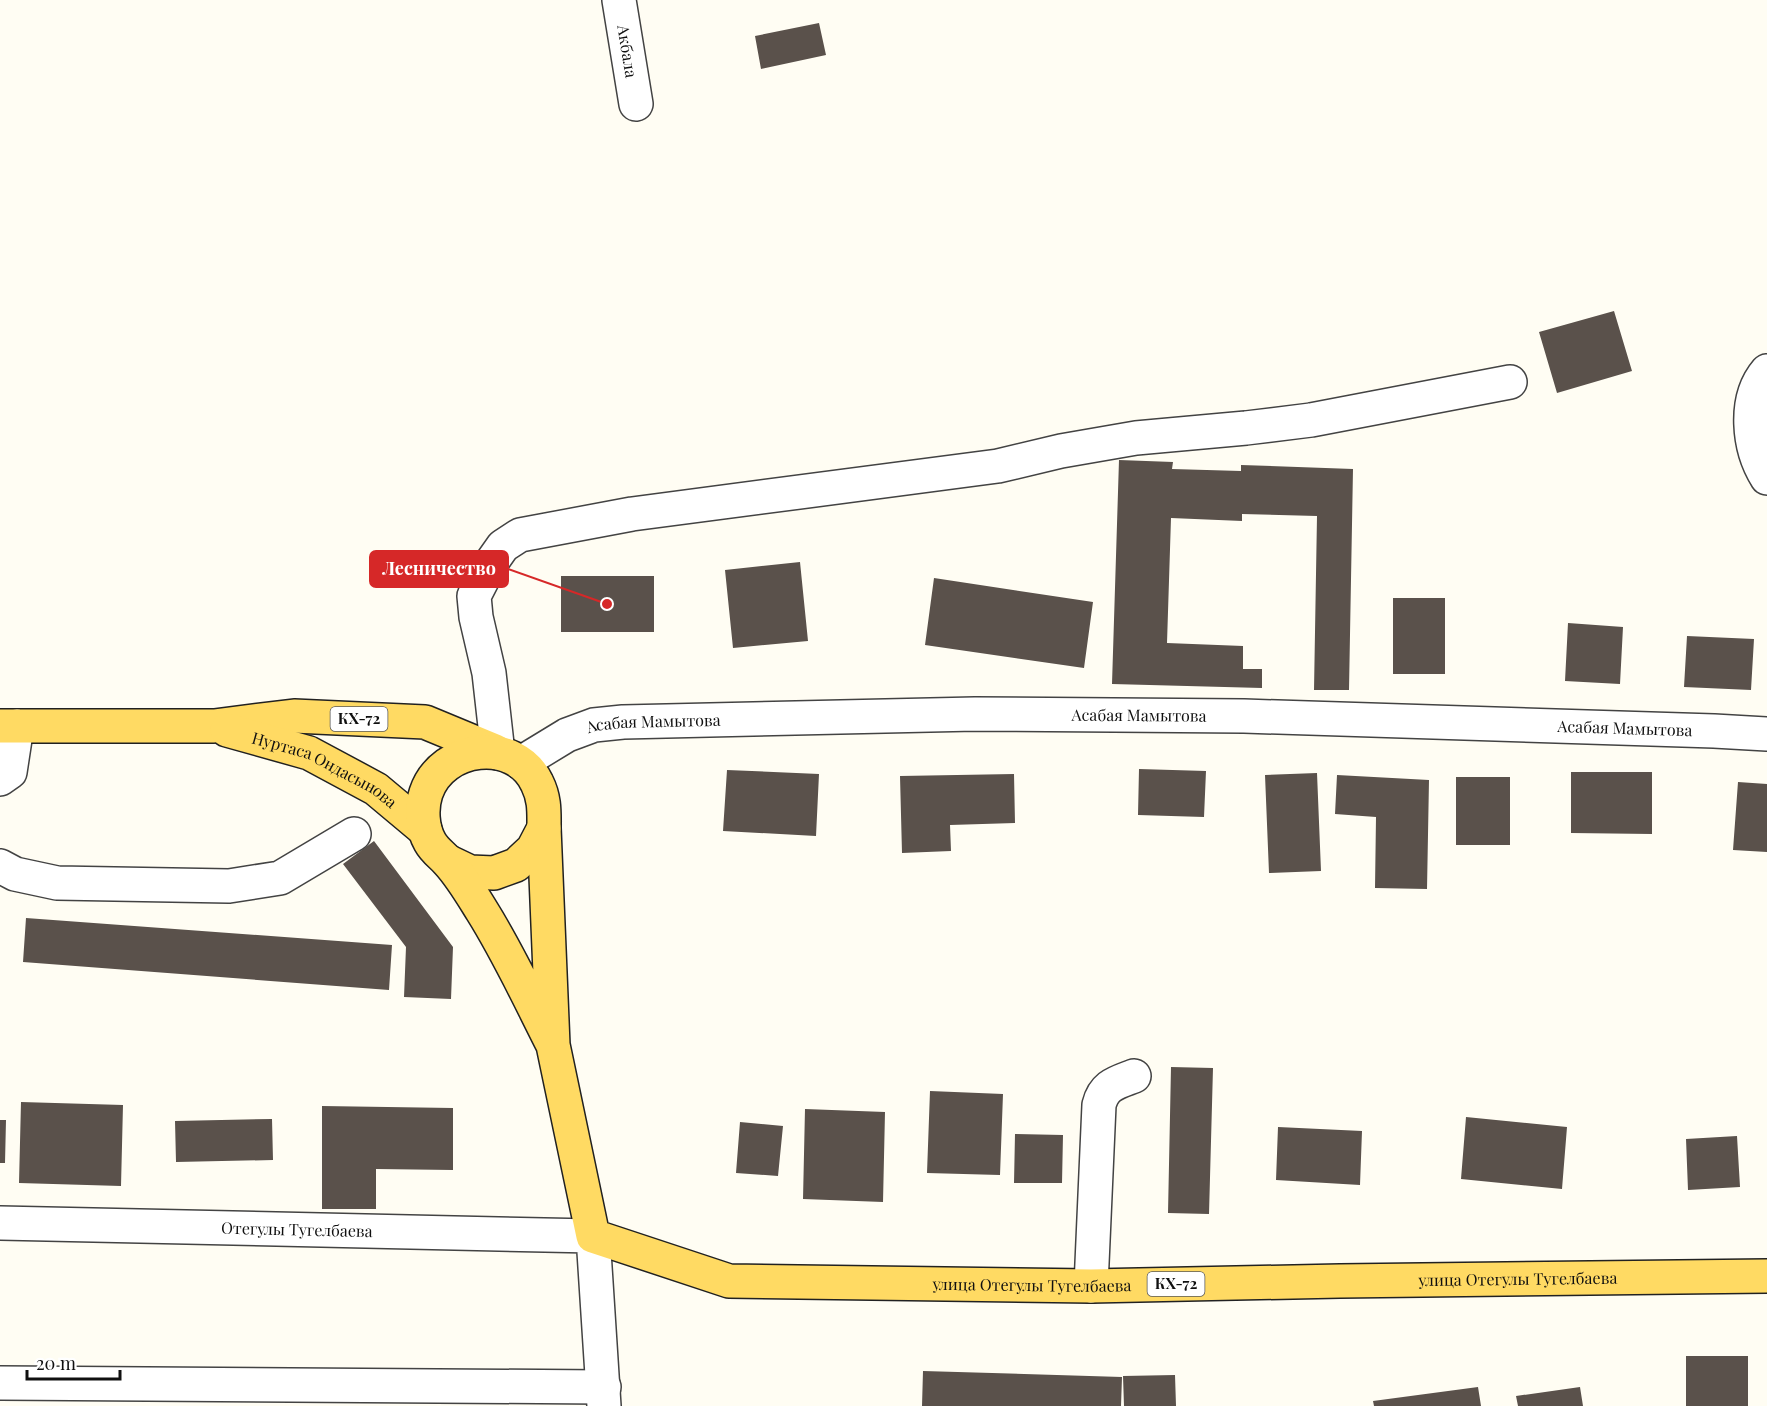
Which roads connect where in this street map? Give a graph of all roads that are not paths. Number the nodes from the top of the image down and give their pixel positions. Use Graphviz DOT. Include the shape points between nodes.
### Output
graph roads {
  1 [pos="619,0"];
  2 [pos="636,104"];
  3 [pos="1767,371"];
  4 [pos="1510,382"];
  5 [pos="1767,478"];
  6 [pos="8,726"];
  7 [pos="214,726"];
  8 [pos="1767,734"];
  9 [pos="510,758"];
  10 [pos="3,779"];
  11 [pos="544,828"];
  12 [pos="425,830"];
  13 [pos="354,834"];
  14 [pos="448,862"];
  15 [pos="0,866"];
  16 [pos="553,1045"];
  17 [pos="1134,1076"];
  18 [pos="0,1223"];
  19 [pos="593,1236"];
  20 [pos="1767,1276"];
  21 [pos="1091,1286"];
  22 [pos="0,1383"];
  23 [pos="604,1396"];
  1 -- 2 [label="street, Акбала"];
  3 -- 5 [label="street" via="1754,398 1751,434"];
  4 -- 9 [label="street" via="1311,420 1136,438 998,466 632,514 520,535 503,546 474,596"];
  6 -- 7 [label="main road, Нуртаса Ондасынова / КХ-72"];
  6 -- 10 [label="street"];
  7 -- 9 [label="main road, Нуртаса Ондасынова / КХ-72" via="294,716 425,722"];
  7 -- 12 [label="main road, Нуртаса Ондасынова / КХ-72" via="309,753 376,789"];
  8 -- 9 [label="street, Асабая Мамытова" via="1232,716 975,714 594,725"];
  9 -- 11 [label="main road, КХ-72" via="537,781 545,804"];
  9 -- 12 [label="main road" via="480,751 446,764 425,794"];
  11 -- 14 [label="main road, КХ-72" via="533,849 516,865 494,873 470,872"];
  11 -- 16 [label="main road, КХ-72"];
  12 -- 14 [label="main road, КХ-72" via="430,843"];
  13 -- 15 [label="street" via="280,878 229,886 57,883 15,874"];
  14 -- 16 [label="main road, КХ-72" via="509,958"];
  16 -- 19 [label="main road, КХ-72"];
  17 -- 21 [label="street" via="1111,1085 1102,1094 1099,1105"];
  18 -- 19 [label="street, Отегулы Тугелбаева"];
  19 -- 21 [label="main road, улица Отегулы Тугелбаева / КХ-72" via="729,1281"];
  19 -- 23 [label="street"];
  20 -- 21 [label="main road, улица Отегулы Тугелбаева / КХ-72"];
  22 -- 23 [label="street"];
}
